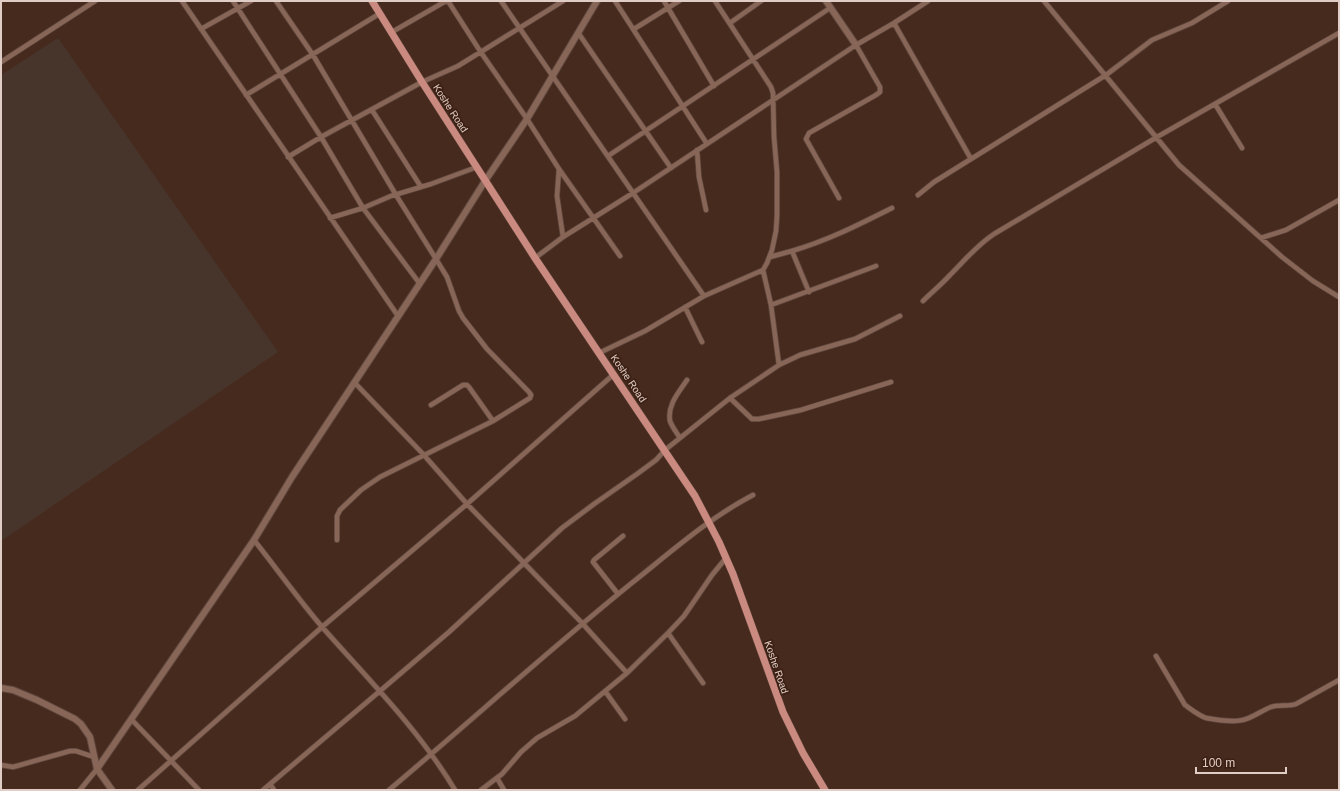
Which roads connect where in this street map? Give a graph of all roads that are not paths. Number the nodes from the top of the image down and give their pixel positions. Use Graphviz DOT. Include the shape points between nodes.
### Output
graph roads {
  1 [pos="94,1"];
  2 [pos="182,1"];
  3 [pos="233,1"];
  4 [pos="251,1"];
  5 [pos="276,1"];
  6 [pos="372,1"];
  7 [pos="447,1"];
  8 [pos="501,1"];
  9 [pos="563,1"];
  10 [pos="597,1"];
  11 [pos="616,1"];
  12 [pos="664,1"];
  13 [pos="679,1"];
  14 [pos="715,1"];
  15 [pos="761,1"];
  16 [pos="826,1"];
  17 [pos="928,1"];
  18 [pos="1044,1"];
  19 [pos="1228,1"];
  20 [pos="238,8"];
  21 [pos="668,8"];
  22 [pos="830,8"];
  23 [pos="379,14"];
  24 [pos="730,23"];
  25 [pos="894,23"];
  26 [pos="201,28"];
  27 [pos="519,28"];
  28 [pos="634,29"];
  29 [pos="392,32"];
  30 [pos="1339,33"];
  31 [pos="578,34"];
  32 [pos="856,45"];
  33 [pos="480,52"];
  34 [pos="313,54"];
  35 [pos="753,60"];
  36 [pos="1,62"];
  37 [pos="280,75"];
  38 [pos="1106,75"];
  39 [pos="553,76"];
  40 [pos="422,82"];
  41 [pos="714,86"];
  42 [pos="246,95"];
  43 [pos="773,100"];
  44 [pos="1215,104"];
  45 [pos="682,106"];
  46 [pos="372,110"];
  47 [pos="527,119"];
  48 [pos="352,121"];
  49 [pos="644,131"];
  50 [pos="321,137"];
  51 [pos="1157,137"];
  52 [pos="707,144"];
  53 [pos="1242,148"];
  54 [pos="697,150"];
  55 [pos="608,156"];
  56 [pos="288,157"];
  57 [pos="971,159"];
  58 [pos="478,168"];
  59 [pos="671,168"];
  60 [pos="559,169"];
  61 [pos="485,180"];
  62 [pos="421,187"];
  63 [pos="633,193"];
  64 [pos="396,194"];
  65 [pos="918,195"];
  66 [pos="839,198"];
  67 [pos="1339,200"];
  68 [pos="363,208"];
  69 [pos="892,208"];
  70 [pos="706,210"];
  71 [pos="330,218"];
  72 [pos="594,218"];
  73 [pos="563,237"];
  74 [pos="1261,238"];
  75 [pos="792,251"];
  76 [pos="620,256"];
  77 [pos="770,257"];
  78 [pos="535,258"];
  79 [pos="436,259"];
  80 [pos="876,266"];
  81 [pos="763,270"];
  82 [pos="420,284"];
  83 [pos="809,292"];
  84 [pos="704,296"];
  85 [pos="1339,297"];
  86 [pos="924,301"];
  87 [pos="771,305"];
  88 [pos="685,307"];
  89 [pos="398,316"];
  90 [pos="900,316"];
  91 [pos="702,342"];
  92 [pos="599,353"];
  93 [pos="779,365"];
  94 [pos="614,374"];
  95 [pos="687,380"];
  96 [pos="354,382"];
  97 [pos="891,382"];
  98 [pos="730,398"];
  99 [pos="431,405"];
  100 [pos="493,421"];
  101 [pos="680,438"];
  102 [pos="665,450"];
  103 [pos="423,454"];
  104 [pos="753,495"];
  105 [pos="467,504"];
  106 [pos="709,522"];
  107 [pos="623,536"];
  108 [pos="254,540"];
  109 [pos="336,540"];
  110 [pos="726,558"];
  111 [pos="524,563"];
  112 [pos="618,594"];
  113 [pos="582,623"];
  114 [pos="322,627"];
  115 [pos="668,633"];
  116 [pos="1156,656"];
  117 [pos="627,673"];
  118 [pos="1339,680"];
  119 [pos="703,682"];
  120 [pos="1,688"];
  121 [pos="380,691"];
  122 [pos="605,691"];
  123 [pos="131,719"];
  124 [pos="625,720"];
  125 [pos="432,754"];
  126 [pos="94,757"];
  127 [pos="170,761"];
  128 [pos="1,765"];
  129 [pos="97,769"];
  130 [pos="497,778"];
  131 [pos="270,784"];
  132 [pos="80,790"];
  133 [pos="112,790"];
  134 [pos="138,790"];
  135 [pos="199,790"];
  136 [pos="263,790"];
  137 [pos="274,790"];
  138 [pos="389,790"];
  139 [pos="455,790"];
  140 [pos="481,790"];
  141 [pos="504,790"];
  142 [pos="825,790"];
  1 -- 36 [label="street"];
  2 -- 26 [label="street"];
  3 -- 20 [label="street"];
  4 -- 20 [label="street"];
  5 -- 34 [label="street"];
  6 -- 23 [label="main road, Koshe Road"];
  7 -- 29 [label="street"];
  7 -- 33 [label="street"];
  8 -- 27 [label="street"];
  9 -- 27 [label="street"];
  10 -- 31 [label="street"];
  11 -- 28 [label="street"];
  12 -- 21 [label="street"];
  13 -- 21 [label="street"];
  14 -- 24 [label="street"];
  15 -- 24 [label="street"];
  16 -- 22 [label="street"];
  17 -- 25 [label="street"];
  18 -- 38 [label="street"];
  19 -- 38 [label="street" via="1192,23 1152,40"];
  20 -- 26 [label="street"];
  20 -- 37 [label="street"];
  21 -- 28 [label="street"];
  21 -- 41 [label="street"];
  22 -- 32 [label="street"];
  22 -- 35 [label="street"];
  23 -- 29 [label="main road, Koshe Road"];
  23 -- 34 [label="street"];
  24 -- 35 [label="street"];
  25 -- 32 [label="street"];
  25 -- 57 [label="street"];
  26 -- 42 [label="street"];
  27 -- 33 [label="street"];
  27 -- 39 [label="street"];
  28 -- 45 [label="street"];
  29 -- 40 [label="main road, Koshe Road"];
  30 -- 44 [label="street"];
  31 -- 39 [label="street"];
  31 -- 49 [label="street"];
  32 -- 43 [label="street"];
  32 -- 66 [label="street" via="880,87 880,92 808,133 806,139"];
  33 -- 40 [label="street" via="458,66"];
  33 -- 47 [label="street"];
  34 -- 37 [label="street"];
  34 -- 48 [label="street"];
  35 -- 41 [label="street"];
  35 -- 43 [label="street" via="771,87"];
  37 -- 42 [label="street"];
  37 -- 50 [label="street"];
  38 -- 51 [label="street"];
  38 -- 57 [label="street"];
  39 -- 47 [label="street"];
  39 -- 55 [label="street"];
  40 -- 46 [label="street"];
  40 -- 58 [label="main road, Koshe Road"];
  41 -- 45 [label="street"];
  42 -- 56 [label="street"];
  43 -- 52 [label="street"];
  43 -- 77 [label="street" via="778,207"];
  44 -- 51 [label="street"];
  44 -- 53 [label="street"];
  45 -- 49 [label="street"];
  45 -- 52 [label="street"];
  46 -- 48 [label="street"];
  46 -- 62 [label="street"];
  47 -- 60 [label="street"];
  47 -- 61 [label="street"];
  48 -- 50 [label="street"];
  48 -- 64 [label="street"];
  49 -- 55 [label="street"];
  49 -- 59 [label="street"];
  50 -- 56 [label="street"];
  50 -- 68 [label="street"];
  51 -- 74 [label="street" via="1179,164"];
  51 -- 86 [label="street" via="983,242"];
  52 -- 54 [label="street"];
  54 -- 59 [label="street"];
  54 -- 70 [label="street" via="699,177"];
  55 -- 63 [label="street"];
  56 -- 71 [label="street"];
  57 -- 65 [label="street"];
  58 -- 61 [label="main road, Koshe Road"];
  58 -- 62 [label="street"];
  59 -- 63 [label="street"];
  60 -- 72 [label="street"];
  60 -- 73 [label="street" via="556,196"];
  61 -- 78 [label="main road, Koshe Road"];
  61 -- 79 [label="street"];
  62 -- 64 [label="street"];
  63 -- 72 [label="street"];
  63 -- 84 [label="street"];
  64 -- 68 [label="street"];
  64 -- 79 [label="street"];
  67 -- 74 [label="street" via="1286,230"];
  68 -- 71 [label="street"];
  68 -- 82 [label="street"];
  69 -- 75 [label="street" via="847,231"];
  71 -- 89 [label="street"];
  72 -- 73 [label="street"];
  72 -- 76 [label="street"];
  73 -- 78 [label="street"];
  74 -- 85 [label="street" via="1303,274"];
  75 -- 77 [label="street"];
  75 -- 83 [label="street"];
  77 -- 81 [label="street"];
  78 -- 92 [label="main road, Koshe Road"];
  79 -- 82 [label="street"];
  79 -- 100 [label="street" via="447,277 463,318 487,349 530,392 530,398"];
  80 -- 83 [label="street"];
  81 -- 84 [label="street"];
  81 -- 87 [label="street"];
  82 -- 89 [label="street"];
  83 -- 87 [label="street"];
  84 -- 88 [label="street"];
  87 -- 93 [label="street"];
  88 -- 91 [label="street"];
  88 -- 92 [label="street" via="645,331"];
  89 -- 96 [label="street"];
  90 -- 93 [label="street" via="855,339 800,355"];
  92 -- 94 [label="main road, Koshe Road"];
  93 -- 98 [label="street"];
  94 -- 102 [label="main road, Koshe Road"];
  94 -- 105 [label="street"];
  95 -- 101 [label="street" via="671,406 671,422"];
  96 -- 103 [label="street"];
  96 -- 108 [label="street"];
  97 -- 98 [label="street" via="801,410 759,419 752,419"];
  98 -- 101 [label="street"];
  99 -- 100 [label="street" via="467,385"];
  100 -- 103 [label="street"];
  101 -- 102 [label="street"];
  102 -- 106 [label="main road, Koshe Road"];
  102 -- 111 [label="street" via="656,460 562,528"];
  103 -- 105 [label="street"];
  103 -- 109 [label="street" via="371,482 340,510 337,516"];
  104 -- 106 [label="street"];
  105 -- 111 [label="street"];
  105 -- 114 [label="street"];
  106 -- 110 [label="main road, Koshe Road"];
  106 -- 112 [label="street"];
  107 -- 112 [label="street" via="593,562"];
  108 -- 114 [label="street"];
  108 -- 123 [label="street"];
  110 -- 115 [label="street" via="684,616"];
  110 -- 142 [label="main road, Koshe Road" via="781,708"];
  111 -- 113 [label="street"];
  111 -- 121 [label="street"];
  112 -- 113 [label="street"];
  113 -- 117 [label="street"];
  113 -- 125 [label="street"];
  114 -- 121 [label="street"];
  114 -- 127 [label="street"];
  115 -- 117 [label="street"];
  115 -- 119 [label="street"];
  116 -- 118 [label="street" via="1185,705 1206,718 1230,721 1245,719 1270,707 1296,704"];
  117 -- 122 [label="street"];
  120 -- 126 [label="street" via="37,700 75,719 90,737"];
  121 -- 125 [label="street"];
  121 -- 131 [label="street"];
  122 -- 124 [label="street"];
  122 -- 130 [label="street" via="575,716 537,738"];
  123 -- 127 [label="street"];
  123 -- 129 [label="street"];
  125 -- 138 [label="street"];
  125 -- 139 [label="street"];
  126 -- 128 [label="street" via="70,751 12,767"];
  126 -- 129 [label="street"];
  127 -- 134 [label="street"];
  127 -- 135 [label="street"];
  129 -- 132 [label="street"];
  129 -- 133 [label="street"];
  130 -- 140 [label="street"];
  130 -- 141 [label="street"];
  131 -- 136 [label="street"];
  131 -- 137 [label="street"];
}
